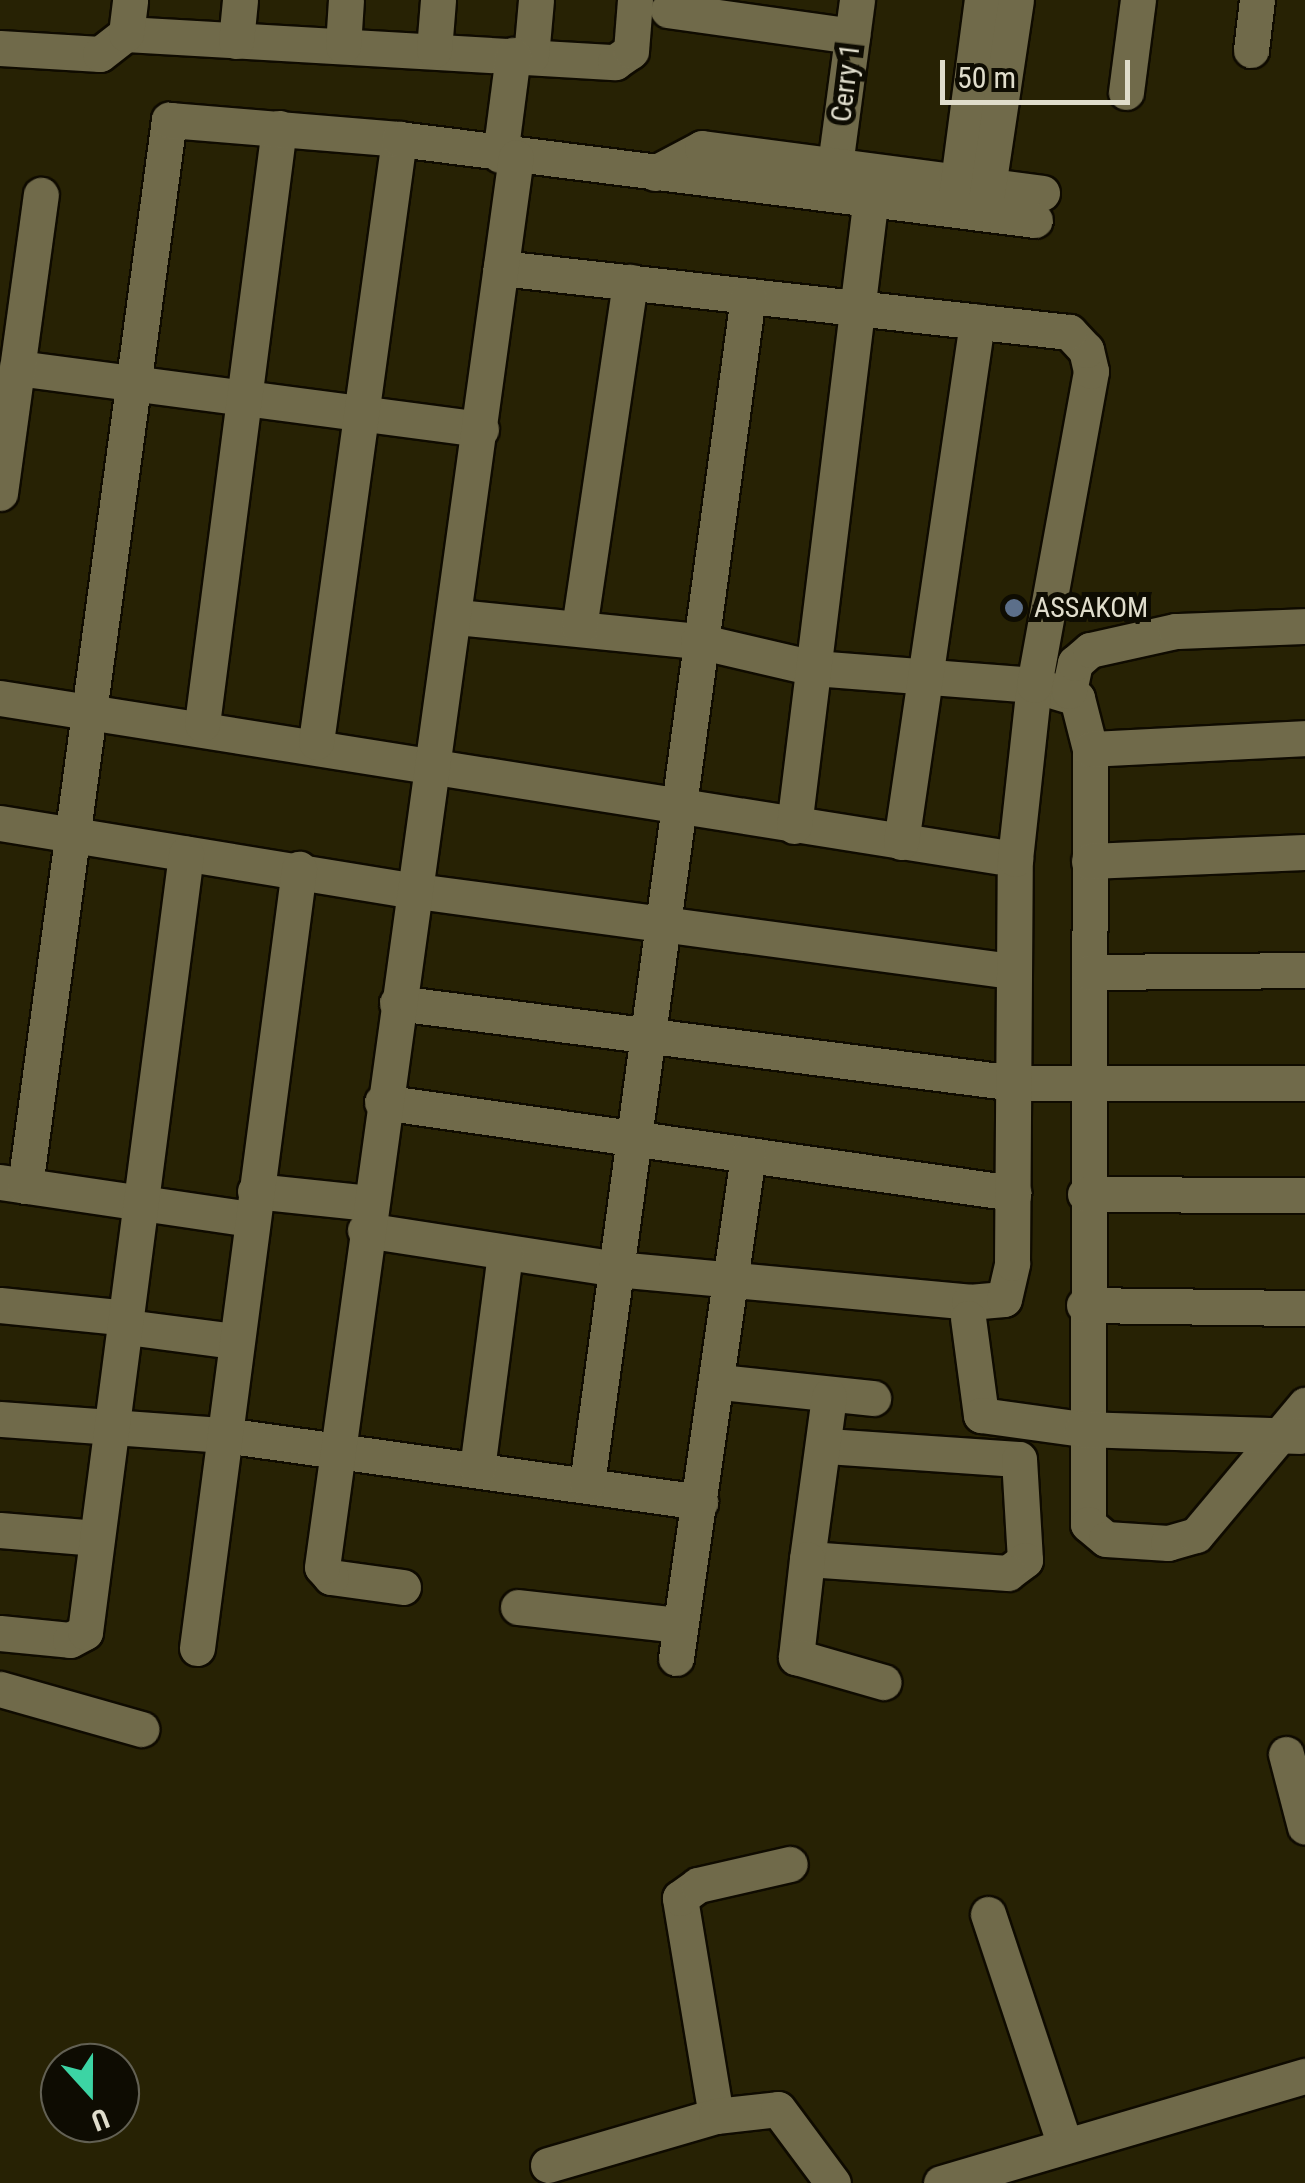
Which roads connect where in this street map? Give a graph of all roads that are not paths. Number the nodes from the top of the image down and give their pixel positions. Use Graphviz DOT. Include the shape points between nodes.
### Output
graph roads {
  1 [pos="240,0"];
  2 [pos="346,0"];
  3 [pos="438,0"];
  4 [pos="536,0"];
  5 [pos="856,0"];
  6 [pos="982,0"];
  7 [pos="1016,0"];
  8 [pos="1138,0"];
  9 [pos="1257,0"];
  10 [pos="652,5"];
  11 [pos="741,11"];
  12 [pos="128,17"];
  13 [pos="852,36"];
  14 [pos="236,41"];
  15 [pos="343,46"];
  16 [pos="0,48"];
  17 [pos="434,50"];
  18 [pos="1251,50"];
  19 [pos="522,56"];
  20 [pos="1126,92"];
  21 [pos="280,128"];
  22 [pos="399,139"];
  23 [pos="506,149"];
  24 [pos="668,165"];
  25 [pos="835,165"];
  26 [pos="41,195"];
  27 [pos="971,198"];
  28 [pos="870,204"];
  29 [pos="1038,206"];
  30 [pos="501,268"];
  31 [pos="630,282"];
  32 [pos="748,296"];
  33 [pos="856,309"];
  34 [pos="977,322"];
  35 [pos="17,368"];
  36 [pos="130,383"];
  37 [pos="242,401"];
  38 [pos="362,414"];
  39 [pos="481,430"];
  40 [pos="0,492"];
  41 [pos="457,617"];
  42 [pos="1305,626"];
  43 [pos="580,628"];
  44 [pos="698,640"];
  45 [pos="814,668"];
  46 [pos="924,681"];
  47 [pos="1034,685"];
  48 [pos="1069,692"];
  49 [pos="0,698"];
  50 [pos="88,710"];
  51 [pos="202,724"];
  52 [pos="1305,738"];
  53 [pos="316,742"];
  54 [pos="1090,749"];
  55 [pos="433,760"];
  56 [pos="677,811"];
  57 [pos="0,823"];
  58 [pos="794,826"];
  59 [pos="71,833"];
  60 [pos="900,842"];
  61 [pos="1305,852"];
  62 [pos="186,854"];
  63 [pos="1015,859"];
  64 [pos="1089,862"];
  65 [pos="298,870"];
  66 [pos="417,891"];
  67 [pos="662,924"];
  68 [pos="1305,970"];
  69 [pos="1011,971"];
  70 [pos="1089,972"];
  71 [pos="397,1004"];
  72 [pos="648,1034"];
  73 [pos="1015,1083"];
  74 [pos="1305,1083"];
  75 [pos="1084,1085"];
  76 [pos="382,1102"];
  77 [pos="632,1138"];
  78 [pos="748,1155"];
  79 [pos="12,1184"];
  80 [pos="1013,1193"];
  81 [pos="1085,1194"];
  82 [pos="1305,1195"];
  83 [pos="142,1202"];
  84 [pos="252,1205"];
  85 [pos="367,1217"];
  86 [pos="505,1253"];
  87 [pos="616,1269"];
  88 [pos="730,1277"];
  89 [pos="0,1305"];
  90 [pos="1084,1305"];
  91 [pos="1305,1308"];
  92 [pos="968,1318"];
  93 [pos="127,1323"];
  94 [pos="235,1341"];
  95 [pos="720,1382"];
  96 [pos="828,1396"];
  97 [pos="873,1398"];
  98 [pos="0,1419"];
  99 [pos="1300,1425"];
  100 [pos="1082,1430"];
  101 [pos="112,1434"];
  102 [pos="224,1436"];
  103 [pos="826,1446"];
  104 [pos="336,1453"];
  105 [pos="477,1469"];
  106 [pos="587,1484"];
  107 [pos="700,1502"];
  108 [pos="0,1530"];
  109 [pos="96,1538"];
  110 [pos="807,1558"];
  111 [pos="403,1588"];
  112 [pos="518,1607"];
  113 [pos="0,1633"];
  114 [pos="197,1648"];
  115 [pos="884,1682"];
  116 [pos="0,1689"];
  117 [pos="141,1729"];
  118 [pos="1286,1754"];
  119 [pos="1305,1827"];
  120 [pos="790,1864"];
  121 [pos="988,1914"];
  122 [pos="1305,2076"];
  123 [pos="716,2116"];
  124 [pos="1064,2144"];
  125 [pos="548,2165"];
  126 [pos="832,2183"];
  127 [pos="940,2183"];
  1 -- 14 [label="street"];
  2 -- 15 [label="street"];
  3 -- 17 [label="street"];
  4 -- 19 [label="street"];
  5 -- 13 [label="street, Cerry 1"];
  6 -- 27 [label="street"];
  7 -- 27 [label="street"];
  8 -- 20 [label="street"];
  9 -- 18 [label="street"];
  10 -- 11 [label="street"];
  10 -- 19 [label="street" via="625,59"];
  11 -- 13 [label="street"];
  12 -- 14 [label="street"];
  12 -- 16 [label="street" via="95,55"];
  13 -- 25 [label="street, Cerry 1"];
  14 -- 15 [label="street"];
  15 -- 17 [label="street"];
  17 -- 19 [label="street"];
  19 -- 23 [label="street" via="508,91"];
  21 -- 22 [label="street"];
  21 -- 36 [label="street" via="168,120"];
  21 -- 37 [label="street"];
  22 -- 23 [label="street"];
  22 -- 38 [label="street"];
  23 -- 24 [label="street"];
  23 -- 30 [label="street"];
  24 -- 25 [label="street"];
  24 -- 28 [label="street"];
  25 -- 27 [label="street"];
  26 -- 35 [label="street"];
  27 -- 28 [label="street"];
  27 -- 29 [label="street"];
  28 -- 33 [label="street"];
  30 -- 31 [label="street"];
  30 -- 39 [label="street"];
  31 -- 32 [label="street"];
  31 -- 43 [label="street"];
  32 -- 33 [label="street"];
  32 -- 44 [label="street"];
  33 -- 34 [label="street"];
  33 -- 45 [label="street"];
  34 -- 46 [label="street"];
  34 -- 47 [label="street" via="1068,332 1090,361"];
  35 -- 36 [label="street"];
  35 -- 40 [label="street"];
  36 -- 37 [label="street"];
  36 -- 50 [label="street"];
  37 -- 38 [label="street"];
  37 -- 51 [label="street"];
  38 -- 39 [label="street"];
  38 -- 53 [label="street"];
  39 -- 41 [label="street"];
  41 -- 43 [label="street"];
  41 -- 55 [label="street"];
  42 -- 48 [label="street" via="1176,631 1090,650 1075,663"];
  43 -- 44 [label="street"];
  44 -- 45 [label="street"];
  44 -- 56 [label="street"];
  45 -- 46 [label="street"];
  45 -- 58 [label="street"];
  46 -- 47 [label="street"];
  46 -- 60 [label="street"];
  47 -- 48 [label="street"];
  47 -- 63 [label="street"];
  48 -- 54 [label="street" via="1083,708"];
  49 -- 50 [label="street"];
  50 -- 51 [label="street"];
  50 -- 59 [label="street"];
  51 -- 53 [label="street"];
  52 -- 54 [label="street"];
  53 -- 55 [label="street"];
  54 -- 64 [label="street"];
  55 -- 56 [label="street"];
  55 -- 66 [label="street"];
  56 -- 58 [label="street"];
  56 -- 67 [label="street"];
  57 -- 59 [label="street"];
  58 -- 60 [label="street"];
  59 -- 62 [label="street"];
  59 -- 79 [label="street"];
  60 -- 63 [label="street"];
  61 -- 64 [label="street"];
  62 -- 65 [label="street"];
  62 -- 83 [label="street"];
  63 -- 69 [label="street"];
  64 -- 70 [label="street"];
  65 -- 66 [label="street"];
  65 -- 84 [label="street"];
  66 -- 67 [label="street"];
  66 -- 71 [label="street"];
  67 -- 69 [label="street"];
  67 -- 72 [label="street"];
  68 -- 70 [label="street"];
  69 -- 73 [label="street"];
  70 -- 75 [label="street"];
  71 -- 72 [label="street"];
  71 -- 76 [label="street"];
  72 -- 73 [label="street"];
  72 -- 77 [label="street"];
  73 -- 75 [label="street"];
  73 -- 80 [label="street"];
  74 -- 75 [label="street"];
  75 -- 81 [label="street"];
  76 -- 77 [label="street"];
  76 -- 85 [label="street"];
  77 -- 78 [label="street"];
  77 -- 87 [label="street"];
  78 -- 80 [label="street"];
  78 -- 88 [label="street"];
  79 -- 83 [label="street"];
  80 -- 88 [label="street" via="1009,1282 994,1303"];
  81 -- 82 [label="street"];
  81 -- 90 [label="street"];
  83 -- 84 [label="street"];
  83 -- 93 [label="street"];
  84 -- 85 [label="street"];
  84 -- 94 [label="street"];
  85 -- 86 [label="street"];
  85 -- 104 [label="street"];
  86 -- 87 [label="street"];
  86 -- 105 [label="street"];
  87 -- 88 [label="street"];
  87 -- 106 [label="street"];
  88 -- 95 [label="street"];
  89 -- 93 [label="street"];
  90 -- 91 [label="street"];
  90 -- 100 [label="street"];
  92 -- 100 [label="street" via="975,1410"];
  93 -- 94 [label="street"];
  93 -- 101 [label="street"];
  94 -- 102 [label="street"];
  95 -- 96 [label="street"];
  95 -- 107 [label="street"];
  96 -- 97 [label="street"];
  96 -- 103 [label="street"];
  98 -- 101 [label="street"];
  99 -- 100 [label="street"];
  99 -- 100 [label="street" via="1204,1528 1168,1544 1094,1534"];
  101 -- 102 [label="street"];
  101 -- 109 [label="street"];
  102 -- 104 [label="street"];
  102 -- 114 [label="street"];
  103 -- 110 [label="street"];
  103 -- 110 [label="street" via="1019,1459 1025,1560 1008,1573"];
  104 -- 105 [label="street"];
  104 -- 111 [label="street" via="323,1572"];
  105 -- 106 [label="street"];
  106 -- 107 [label="street"];
  107 -- 112 [label="street" via="677,1642"];
  108 -- 109 [label="street"];
  109 -- 113 [label="street" via="82,1637"];
  110 -- 115 [label="street" via="796,1657"];
  116 -- 117 [label="street"];
  118 -- 119 [label="street"];
  120 -- 123 [label="street" via="698,1885 680,1898"];
  121 -- 124 [label="street"];
  122 -- 124 [label="street"];
  123 -- 125 [label="street"];
  123 -- 126 [label="street" via="778,2109"];
  124 -- 127 [label="street"];
}
